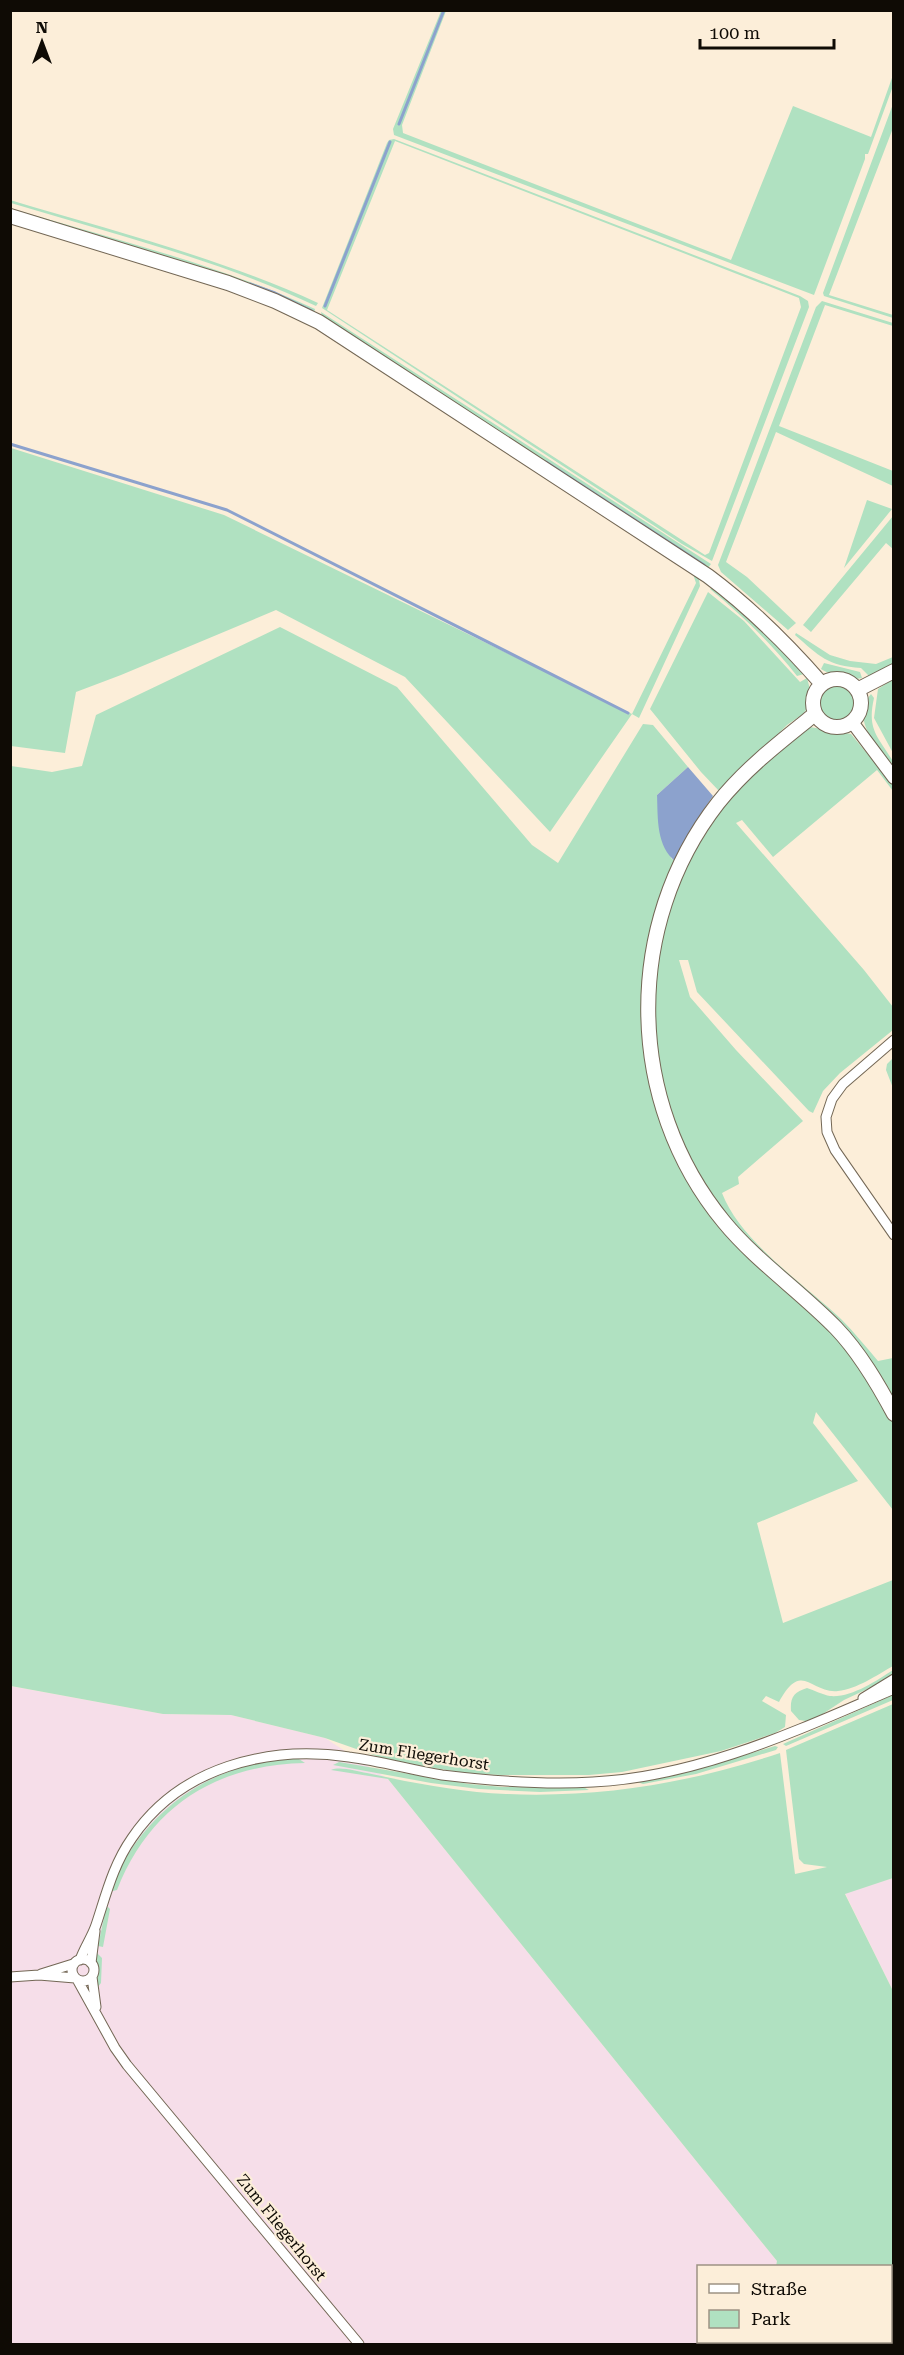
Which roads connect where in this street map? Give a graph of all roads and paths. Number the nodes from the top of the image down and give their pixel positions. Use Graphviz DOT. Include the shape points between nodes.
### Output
graph roads {
  1 [pos="10,216"];
  2 [pos="894,671"];
  3 [pos="822,684"];
  4 [pos="857,690"];
  5 [pos="815,714"];
  6 [pos="852,722"];
  7 [pos="894,778"];
  8 [pos="894,1040"];
  9 [pos="894,1235"];
  10 [pos="894,1414"];
  11 [pos="894,1679"];
  12 [pos="894,1689"];
  13 [pos="838,1714"];
  14 [pos="95,1929"];
  15 [pos="77,1962"];
  16 [pos="91,1963"];
  17 [pos="39,1975"];
  18 [pos="10,1977"];
  19 [pos="92,1977"];
  20 [pos="76,1979"];
  21 [pos="97,2012"];
  22 [pos="359,2344"];
  1 -- 3 [label="main road" via="228,283 319,322 708,576 756,614"];
  2 -- 4 [label="main road"];
  3 -- 4 [label="main road" via="845,680"];
  3 -- 5 [label="main road" via="813,698"];
  4 -- 6 [label="main road" via="860,710"];
  5 -- 6 [label="main road" via="832,727"];
  5 -- 10 [label="main road" via="736,782 700,828 680,865 656,930 650,961 649,1042 665,1114 693,1177 724,1222 837,1329 876,1381"];
  6 -- 7 [label="street"];
  8 -- 9 [label="street" via="843,1084 826,1117 835,1150"];
  11 -- 13 [label="street"];
  12 -- 13 [label="street, Zum Fliegerhorst"];
  13 -- 14 [label="street, Zum Fliegerhorst" via="732,1754 612,1781 469,1778 328,1755 282,1754 236,1763 191,1783 138,1830 112,1875"];
  14 -- 15 [label="street, Zum Fliegerhorst"];
  14 -- 16 [label="street, Zum Fliegerhorst"];
  15 -- 16 [label="street"];
  15 -- 17 [label="street"];
  15 -- 20 [label="street" via="71,1971"];
  16 -- 19 [label="street"];
  17 -- 18 [label="street"];
  17 -- 20 [label="street"];
  19 -- 20 [label="street" via="86,1981"];
  19 -- 21 [label="street, Zum Fliegerhorst"];
  20 -- 21 [label="street, Zum Fliegerhorst"];
  21 -- 22 [label="street, Zum Fliegerhorst" via="127,2065"];
}
